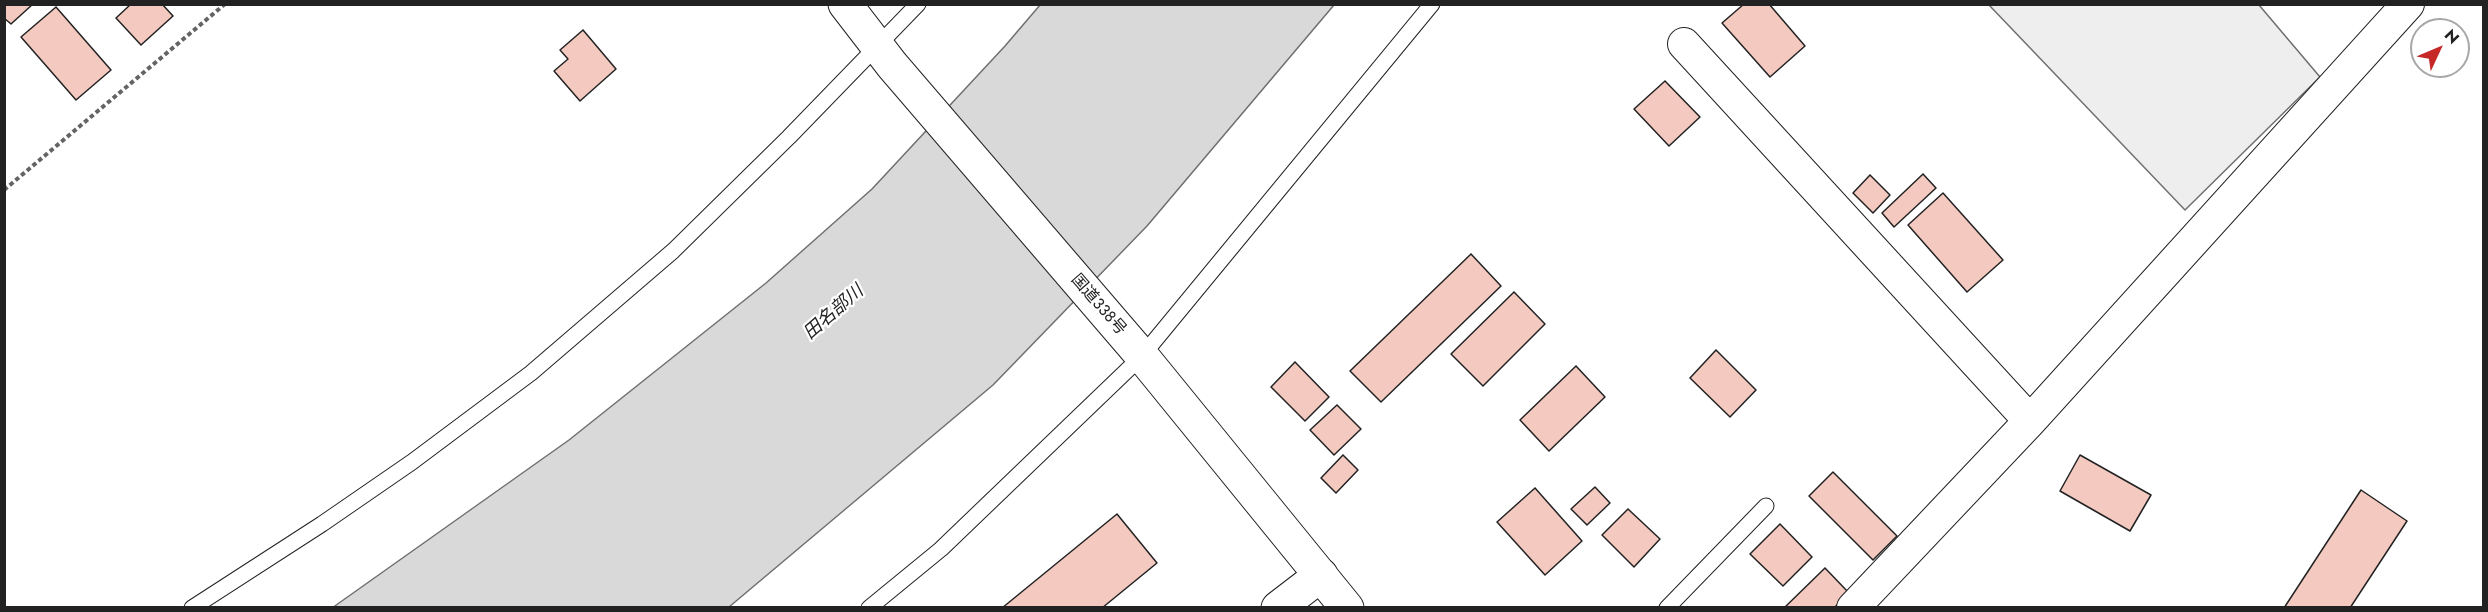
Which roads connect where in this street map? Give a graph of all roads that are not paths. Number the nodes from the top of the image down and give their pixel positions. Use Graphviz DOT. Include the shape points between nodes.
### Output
graph roads {
  1 [pos="845,4"];
  2 [pos="918,4"];
  3 [pos="1432,4"];
  4 [pos="2408,4"];
  5 [pos="1684,44"];
  6 [pos="886,55"];
  7 [pos="1133,345"];
  8 [pos="2030,421"];
  9 [pos="1766,506"];
  10 [pos="1321,575"];
  11 [pos="192,608"];
  12 [pos="869,608"];
  13 [pos="1278,608"];
  14 [pos="1347,608"];
  15 [pos="1666,608"];
  16 [pos="1853,608"];
  1 -- 6 [label="main road, 国道338号"];
  2 -- 6 [label="lane"];
  3 -- 7 [label="lane"];
  4 -- 8 [label="street"];
  5 -- 8 [label="street"];
  6 -- 7 [label="main road, 国道338号"];
  6 -- 11 [label="lane" via="673,251 531,373 340,512"];
  7 -- 10 [label="main road, 国道338号"];
  7 -- 12 [label="lane" via="941,549"];
  8 -- 16 [label="street"];
  9 -- 15 [label="lane"];
  10 -- 13 [label="main road"];
  10 -- 14 [label="main road, 国道338号"];
}
